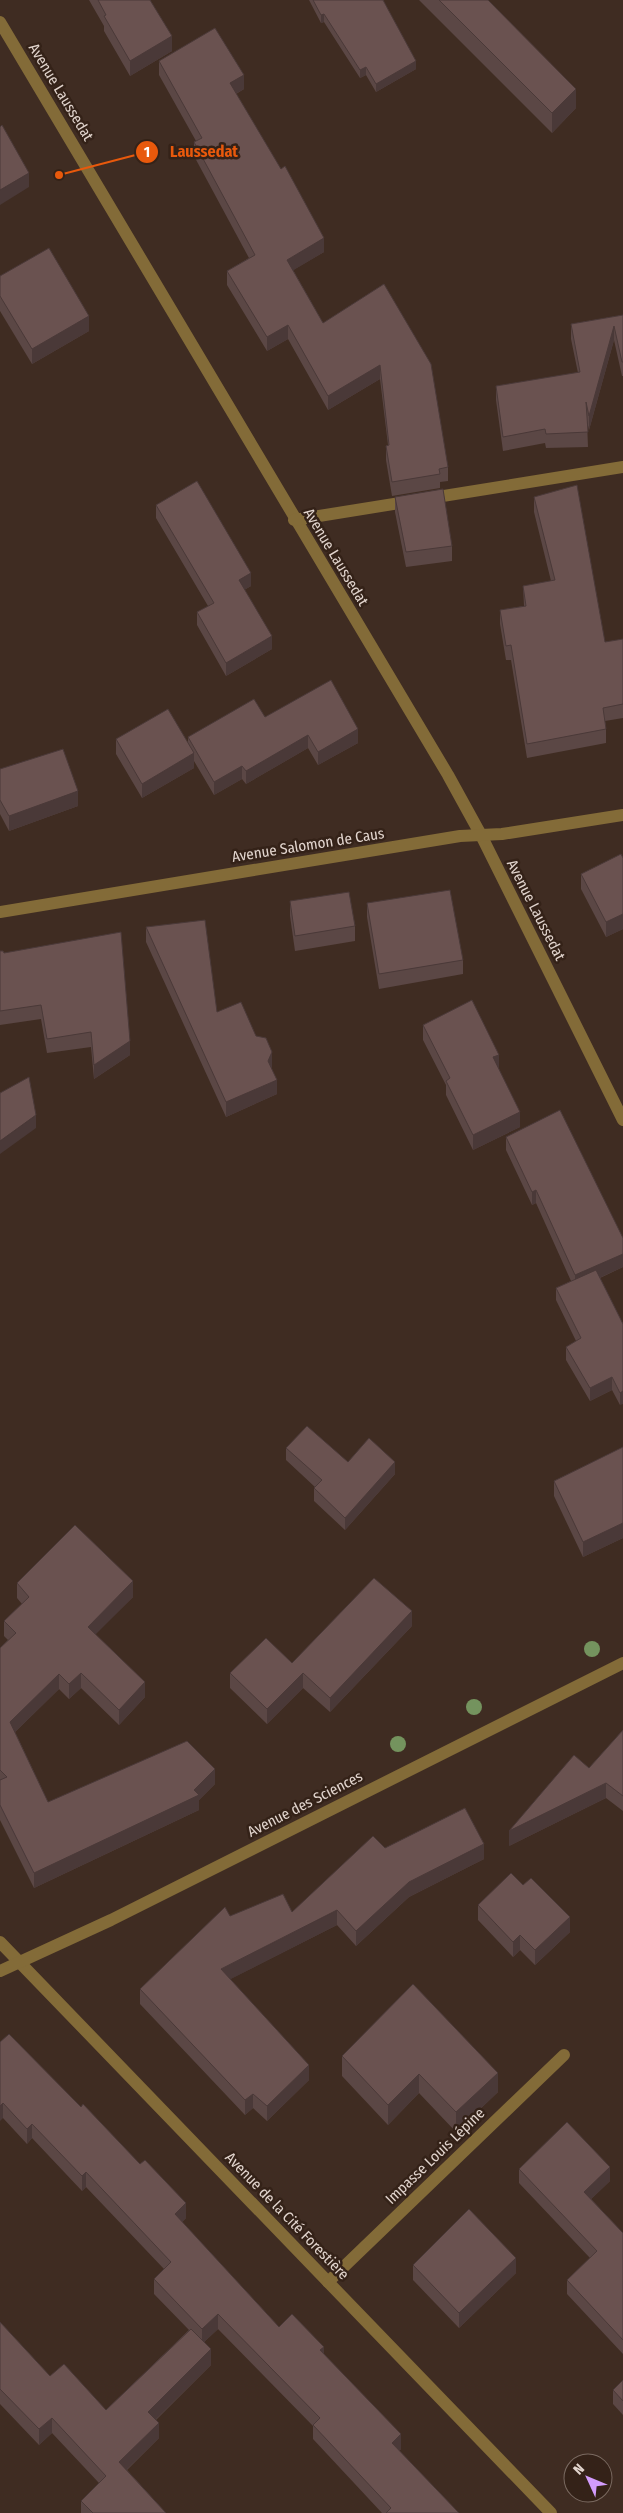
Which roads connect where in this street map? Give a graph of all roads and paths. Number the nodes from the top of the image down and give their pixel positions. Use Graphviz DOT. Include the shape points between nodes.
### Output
graph roads {
  1 [pos="0,22"];
  2 [pos="623,467"];
  3 [pos="294,520"];
  4 [pos="623,815"];
  5 [pos="481,835"];
  6 [pos="0,912"];
  7 [pos="623,1120"];
  8 [pos="623,1663"];
  9 [pos="0,1942"];
  10 [pos="20,1962"];
  11 [pos="0,1971"];
  12 [pos="564,2055"];
  13 [pos="328,2282"];
  14 [pos="551,2513"];
  1 -- 3 [label="street, Avenue Laussedat"];
  2 -- 3 [label="street"];
  3 -- 5 [label="street, Avenue Laussedat"];
  4 -- 5 [label="street, Avenue Salomon de Caus"];
  5 -- 6 [label="street, Avenue Salomon de Caus"];
  5 -- 7 [label="street, Avenue Laussedat"];
  8 -- 10 [label="street, Avenue des Sciences"];
  9 -- 10 [label="street, Avenue de la Cité Forestière"];
  10 -- 11 [label="street, Avenue des Sciences"];
  10 -- 13 [label="street, Avenue de la Cité Forestière"];
  12 -- 13 [label="street, Impasse Louis Lépine"];
  13 -- 14 [label="street, Avenue de la Cité Forestière"];
}
